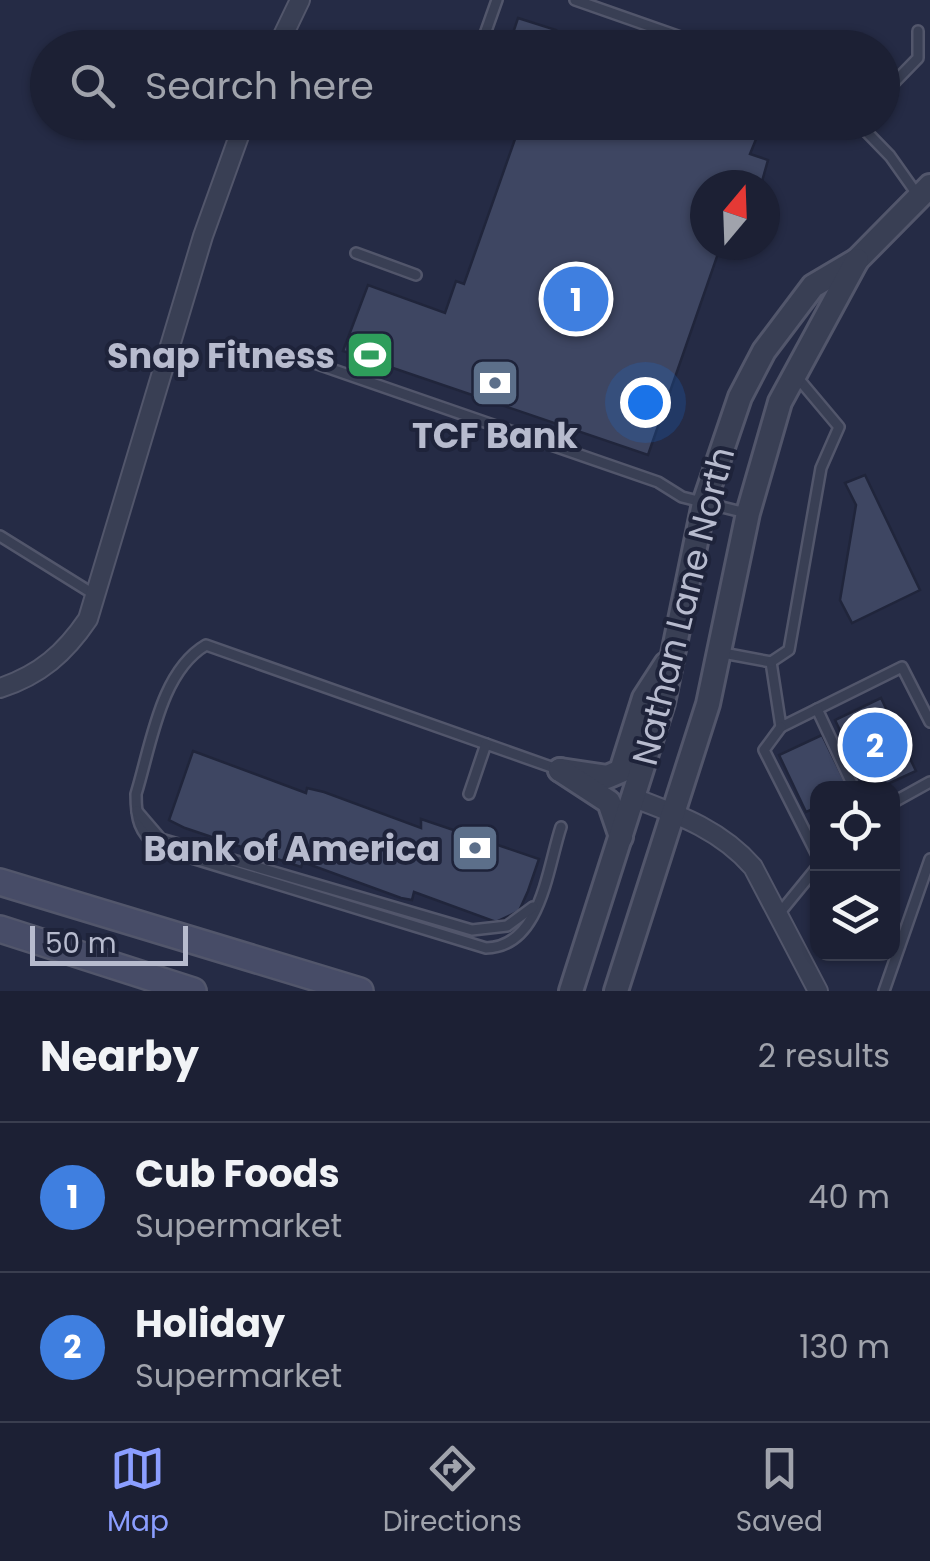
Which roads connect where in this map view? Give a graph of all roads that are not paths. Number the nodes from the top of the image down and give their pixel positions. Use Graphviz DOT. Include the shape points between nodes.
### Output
graph roads {
  1 [pos="300,0"];
  2 [pos="497,0"];
  3 [pos="576,0"];
  4 [pos="286,30"];
  5 [pos="486,30"];
  6 [pos="661,30"];
  7 [pos="918,30"];
  8 [pos="900,76"];
  9 [pos="238,140"];
  10 [pos="876,140"];
  11 [pos="924,191"];
  12 [pos="356,253"];
  13 [pos="858,260"];
  14 [pos="416,275"];
  15 [pos="316,364"];
  16 [pos="794,373"];
  17 [pos="704,503"];
  18 [pos="748,514"];
  19 [pos="0,536"];
  20 [pos="97,596"];
  21 [pos="678,646"];
  22 [pos="720,653"];
  23 [pos="771,662"];
  24 [pos="0,688"];
  25 [pos="817,709"];
  26 [pos="930,722"];
  27 [pos="781,727"];
  28 [pos="486,744"];
  29 [pos="560,770"];
  30 [pos="851,781"];
  31 [pos="930,782"];
  32 [pos="469,794"];
  33 [pos="634,798"];
  34 [pos="900,799"];
  35 [pos="136,809"];
  36 [pos="676,814"];
  37 [pos="561,827"];
  38 [pos="621,837"];
  39 [pos="810,842"];
  40 [pos="930,860"];
  41 [pos="814,871"];
  42 [pos="0,882"];
  43 [pos="536,904"];
  44 [pos="776,917"];
  45 [pos="0,929"];
  46 [pos="193,991"];
  47 [pos="360,991"];
  48 [pos="571,991"];
  49 [pos="616,991"];
  50 [pos="818,991"];
  51 [pos="884,991"];
  1 -- 4 [label="street"];
  2 -- 5 [label="lane"];
  3 -- 6 [label="lane"];
  7 -- 8 [label="lane" via="918,58"];
  9 -- 20 [label="street"];
  10 -- 11 [label="lane"];
  11 -- 13 [label="street, Nathan Lane North"];
  12 -- 14 [label="lane"];
  13 -- 16 [label="street, Nathan Lane North"];
  13 -- 17 [label="street, Nathan Lane North" via="813,286 764,351 740,397"];
  15 -- 17 [label="lane"];
  16 -- 18 [label="street, Nathan Lane North"];
  16 -- 23 [label="lane" via="840,426 821,468 790,650"];
  17 -- 18 [label="lane"];
  17 -- 21 [label="street, Nathan Lane North"];
  18 -- 22 [label="street, Nathan Lane North"];
  19 -- 20 [label="lane"];
  20 -- 24 [label="street" via="71,643 24,680"];
  21 -- 29 [label="street" via="644,698 622,771 607,777"];
  21 -- 33 [label="street, Nathan Lane North"];
  22 -- 23 [label="lane"];
  22 -- 36 [label="street, Nathan Lane North"];
  23 -- 27 [label="lane"];
  25 -- 26 [label="lane" via="902,668"];
  25 -- 27 [label="lane"];
  25 -- 30 [label="lane"];
  27 -- 39 [label="lane" via="764,750"];
  28 -- 29 [label="lane"];
  28 -- 32 [label="lane"];
  28 -- 35 [label="lane" via="206,646 186,657 174,676"];
  29 -- 38 [label="street" via="609,802"];
  31 -- 34 [label="lane"];
  33 -- 36 [label="street"];
  33 -- 38 [label="street, Nathan Lane North"];
  35 -- 43 [label="lane" via="161,838 472,930 507,926"];
  35 -- 43 [label="lane" via="145,838 159,848 486,948 524,933"];
  36 -- 44 [label="street" via="738,850"];
  36 -- 49 [label="street, Nathan Lane North"];
  37 -- 43 [label="lane"];
  38 -- 48 [label="street, Nathan Lane North"];
  40 -- 51 [label="lane"];
  41 -- 44 [label="lane"];
  42 -- 47 [label="main road"];
  44 -- 50 [label="street"];
  45 -- 46 [label="main road"];
}
